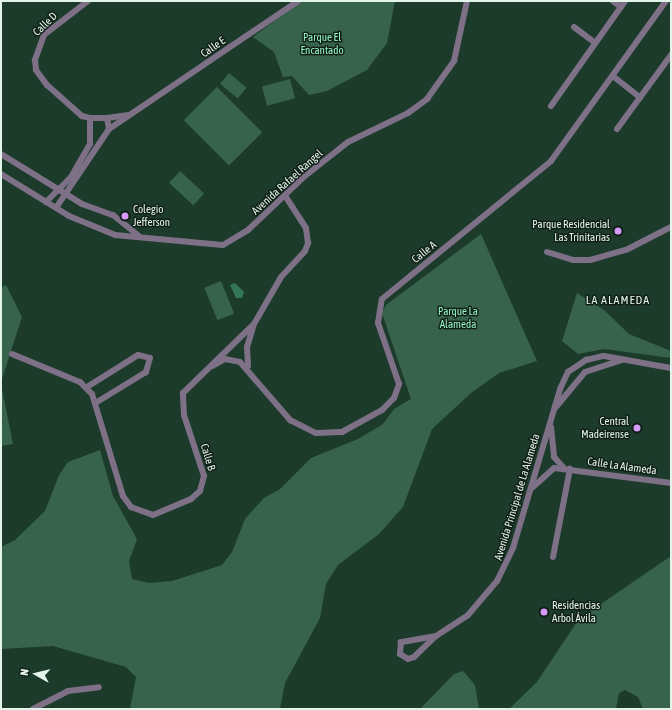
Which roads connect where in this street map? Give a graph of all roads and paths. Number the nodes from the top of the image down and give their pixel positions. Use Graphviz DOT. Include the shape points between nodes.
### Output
graph roads {
  1 [pos="88,1"];
  2 [pos="298,1"];
  3 [pos="467,1"];
  4 [pos="613,1"];
  5 [pos="666,1"];
  6 [pos="623,4"];
  7 [pos="574,27"];
  8 [pos="595,43"];
  9 [pos="671,55"];
  10 [pos="614,77"];
  11 [pos="640,97"];
  12 [pos="551,106"];
  13 [pos="140,111"];
  14 [pos="90,118"];
  15 [pos="107,118"];
  16 [pos="109,129"];
  17 [pos="617,129"];
  18 [pos="1,154"];
  19 [pos="1,174"];
  20 [pos="58,189"];
  21 [pos="67,195"];
  22 [pos="285,196"];
  23 [pos="46,202"];
  24 [pos="56,208"];
  25 [pos="121,220"];
  26 [pos="671,227"];
  27 [pos="115,235"];
  28 [pos="140,236"];
  29 [pos="547,252"];
  30 [pos="254,324"];
  31 [pos="12,354"];
  32 [pos="622,360"];
  33 [pos="578,364"];
  34 [pos="212,366"];
  35 [pos="248,366"];
  36 [pos="671,368"];
  37 [pos="585,372"];
  38 [pos="87,387"];
  39 [pos="97,402"];
  40 [pos="556,407"];
  41 [pos="552,418"];
  42 [pos="567,468"];
  43 [pos="671,483"];
  44 [pos="531,490"];
  45 [pos="553,557"];
  46 [pos="436,636"];
  47 [pos="99,687"];
  48 [pos="33,709"];
  1 -- 14 [label="street, Calle D" via="44,35 35,60 47,85 82,116"];
  2 -- 13 [label="street, Calle E"];
  3 -- 22 [label="street, Avenida Rafael Rangel" via="454,61 427,99 408,113 348,142"];
  4 -- 6 [label="street"];
  5 -- 10 [label="street, Calle A"];
  6 -- 8 [label="street"];
  7 -- 8 [label="street"];
  8 -- 12 [label="street"];
  9 -- 11 [label="street"];
  10 -- 11 [label="street"];
  10 -- 35 [label="street, Calle A" via="551,161 382,299 378,323 399,384 394,398 382,410 342,432 323,434 310,431 285,415"];
  11 -- 17 [label="street"];
  13 -- 15 [label="street, Calle E"];
  13 -- 16 [label="street, Calle E"];
  14 -- 15 [label="street"];
  14 -- 20 [label="street" via="90,144 71,177"];
  15 -- 16 [label="street"];
  16 -- 21 [label="street"];
  18 -- 20 [label="street"];
  19 -- 23 [label="street, Avenida Rafael Rangel"];
  20 -- 21 [label="street"];
  20 -- 23 [label="street"];
  21 -- 24 [label="street"];
  21 -- 25 [label="street"];
  22 -- 28 [label="street, Avenida Rafael Rangel" via="248,230 223,245"];
  22 -- 30 [label="street, Calle B" via="306,228 308,243 272,291"];
  23 -- 24 [label="street, Avenida Rafael Rangel"];
  24 -- 27 [label="street, Avenida Rafael Rangel"];
  25 -- 27 [label="street" via="123,230"];
  25 -- 28 [label="street"];
  26 -- 29 [label="street" via="626,250 590,260 573,260"];
  27 -- 28 [label="street, Avenida Rafael Rangel"];
  30 -- 34 [label="street, Calle B"];
  30 -- 35 [label="street" via="247,347"];
  31 -- 38 [label="street"];
  32 -- 33 [label="street, Avenida Principal de La Alameda" via="604,356"];
  32 -- 36 [label="street, Avenida Principal de La Alameda"];
  32 -- 37 [label="street, Avenida Principal de La Alameda"];
  33 -- 37 [label="street"];
  33 -- 40 [label="street, Avenida Principal de La Alameda" via="564,379"];
  34 -- 35 [label="street" via="230,359"];
  34 -- 39 [label="street, Calle B" via="189,385 181,399 204,482 196,496 153,514 136,511 123,496"];
  37 -- 40 [label="street, Avenida Principal de La Alameda"];
  38 -- 39 [label="street, Calle B"];
  38 -- 39 [label="street" via="138,355 150,358 146,372"];
  40 -- 41 [label="street, Avenida Principal de La Alameda"];
  41 -- 42 [label="street" via="554,456"];
  41 -- 44 [label="street, Avenida Principal de La Alameda"];
  42 -- 43 [label="street, Calle La Alameda"];
  42 -- 44 [label="street, Calle La Alameda" via="547,471"];
  42 -- 45 [label="street"];
  44 -- 46 [label="street, Avenida Principal de La Alameda" via="508,563 490,593 468,615"];
  46 -- 46 [label="street, Avenida Principal de La Alameda" via="401,642 400,654 408,659 414,657"];
  47 -- 48 [label="street" via="68,691"];
}
